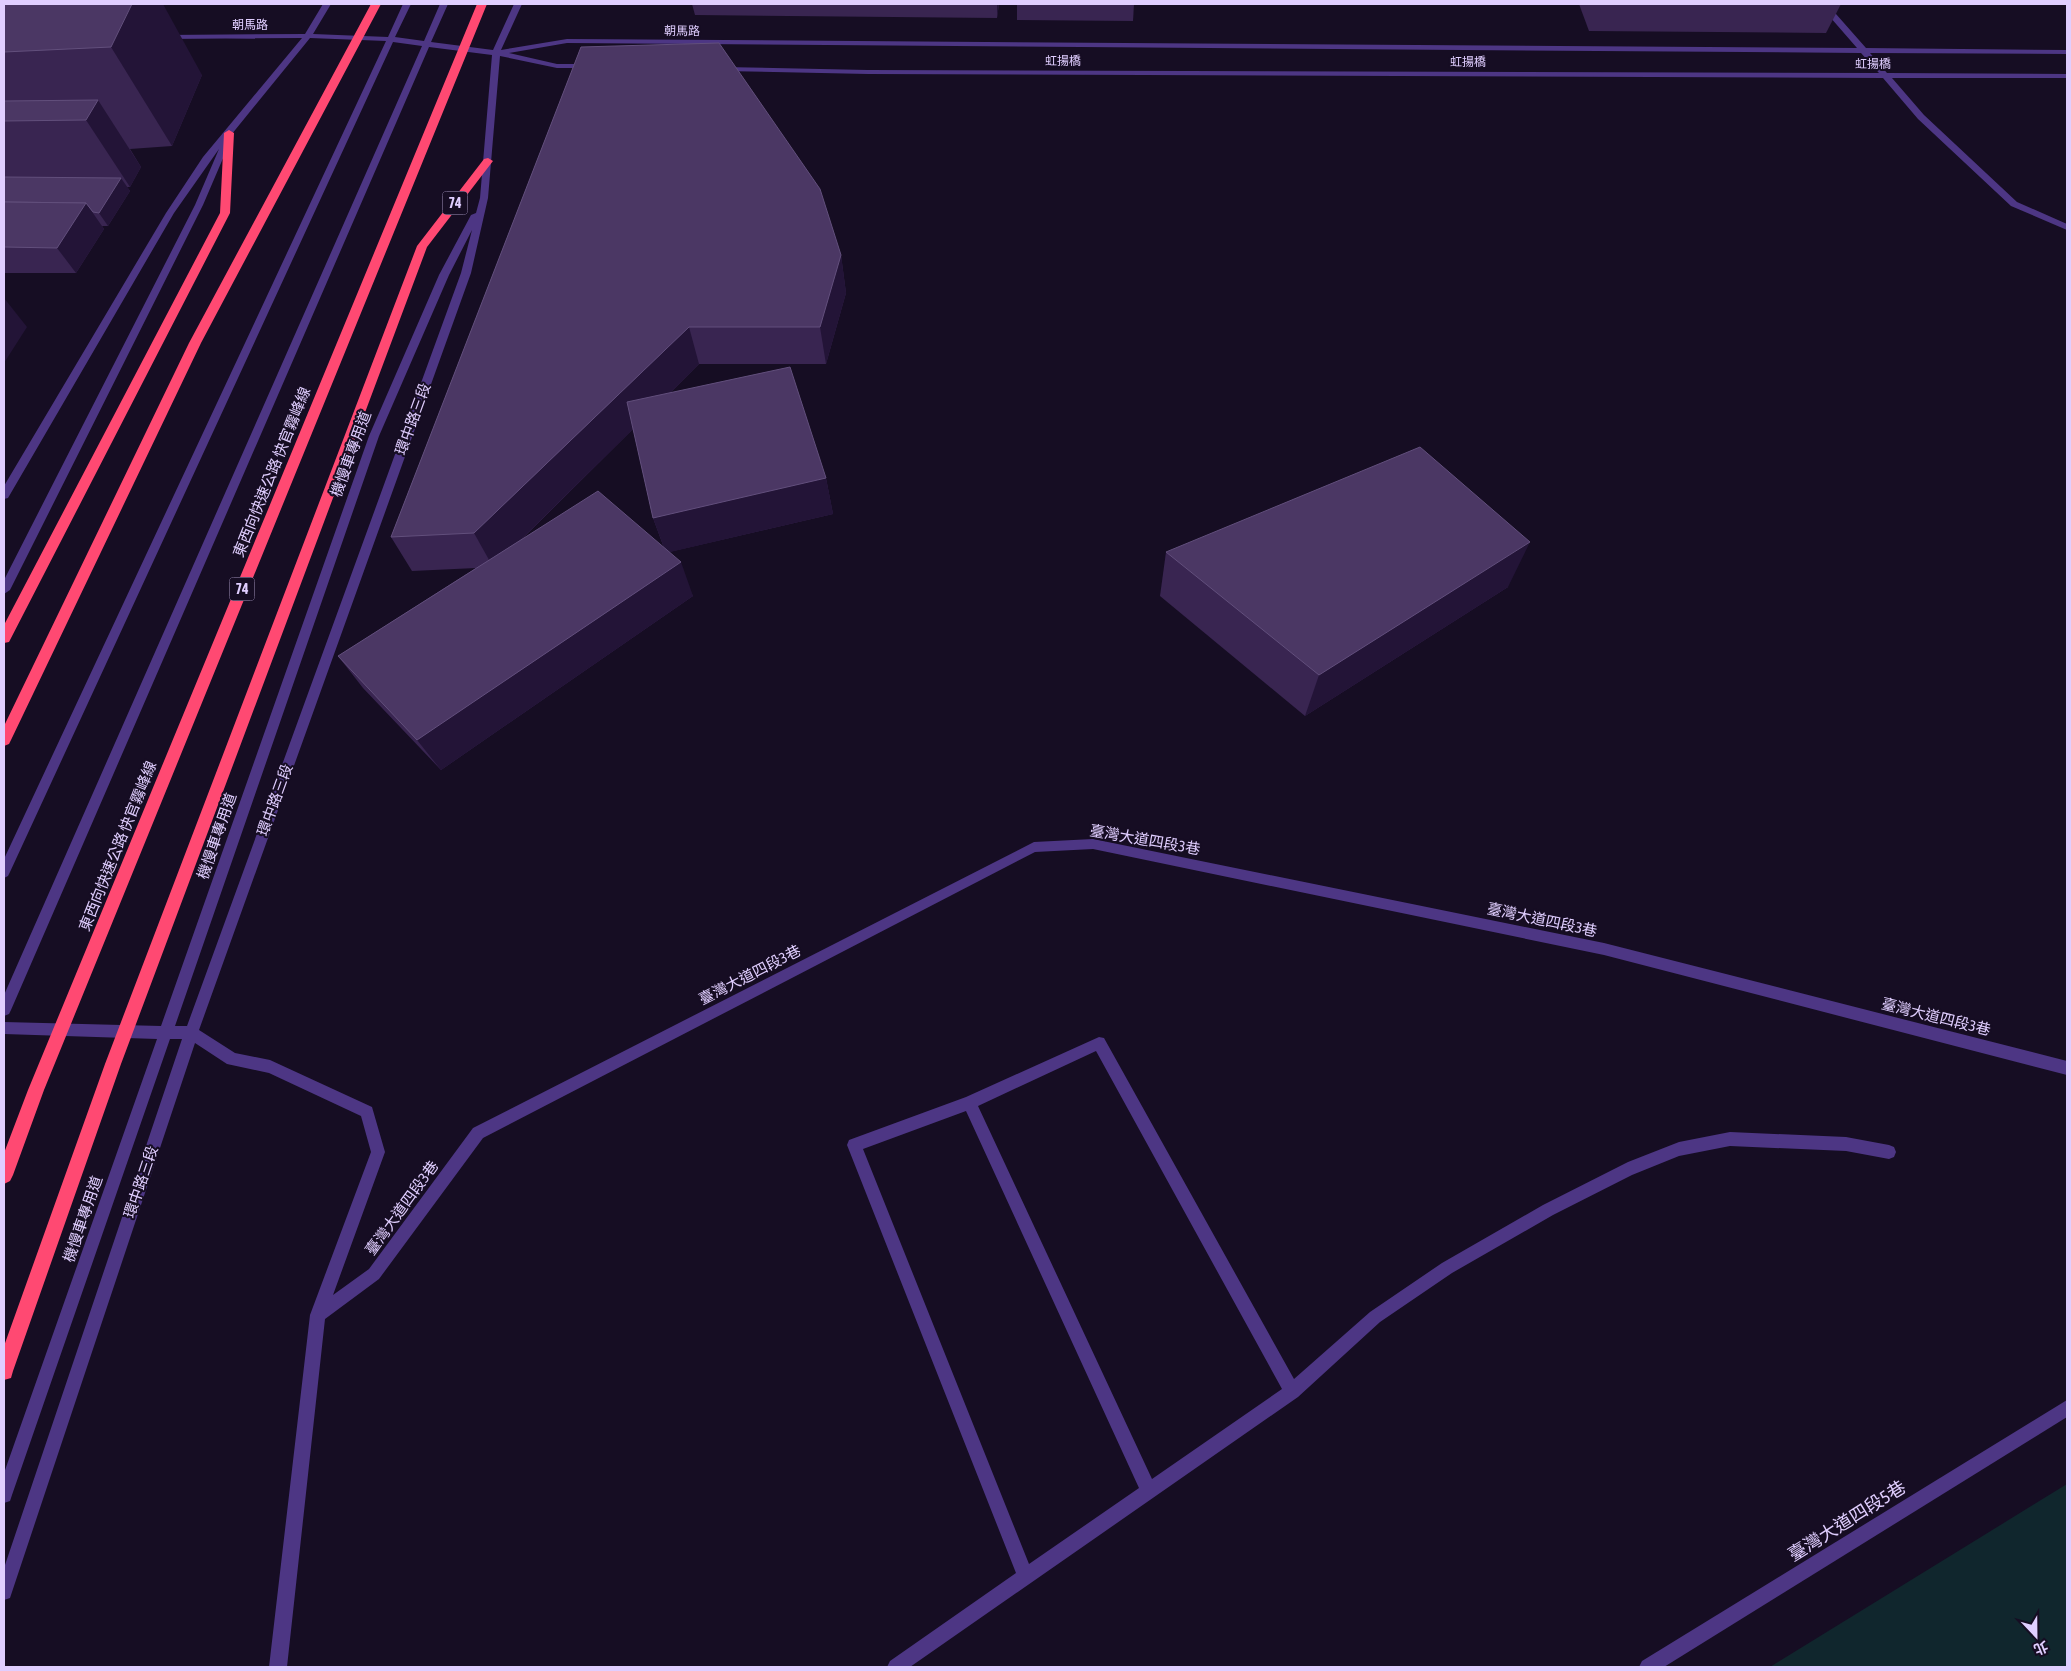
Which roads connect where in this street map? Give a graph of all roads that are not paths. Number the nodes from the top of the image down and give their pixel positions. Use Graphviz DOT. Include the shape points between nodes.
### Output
graph roads {
  1 [pos="327,4"];
  2 [pos="376,4"];
  3 [pos="407,4"];
  4 [pos="444,4"];
  5 [pos="482,4"];
  6 [pos="518,4"];
  7 [pos="1827,4"];
  8 [pos="308,36"];
  9 [pos="152,37"];
  10 [pos="389,39"];
  11 [pos="869,44"];
  12 [pos="425,45"];
  13 [pos="2067,52"];
  14 [pos="496,53"];
  15 [pos="596,66"];
  16 [pos="716,69"];
  17 [pos="2067,76"];
  18 [pos="229,133"];
  19 [pos="488,161"];
  20 [pos="484,198"];
  21 [pos="2067,227"];
  22 [pos="4,495"];
  23 [pos="4,590"];
  24 [pos="4,638"];
  25 [pos="4,740"];
  26 [pos="4,872"];
  27 [pos="4,1010"];
  28 [pos="4,1028"];
  29 [pos="191,1033"];
  30 [pos="2067,1068"];
  31 [pos="969,1103"];
  32 [pos="1889,1152"];
  33 [pos="4,1175"];
  34 [pos="318,1315"];
  35 [pos="4,1371"];
  36 [pos="1292,1390"];
  37 [pos="2067,1408"];
  38 [pos="1149,1491"];
  39 [pos="4,1495"];
  40 [pos="1026,1577"];
  41 [pos="4,1592"];
  42 [pos="278,1667"];
  43 [pos="896,1667"];
  44 [pos="1648,1667"];
  1 -- 8 [label="street"];
  2 -- 25 [label="highway" via="195,343"];
  3 -- 10 [label="street"];
  4 -- 12 [label="street"];
  5 -- 33 [label="highway, 東西向快速公路 快官霧峰線 / 74" via="47,1063"];
  6 -- 14 [label="street, 環中路三段"];
  7 -- 21 [label="street" via="1922,117 2014,204"];
  8 -- 9 [label="street, 朝馬路"];
  8 -- 10 [label="street, 朝馬路"];
  8 -- 18 [label="street"];
  10 -- 12 [label="street, 朝馬路"];
  10 -- 26 [label="street"];
  11 -- 13 [label="street, 虹揚橋"];
  11 -- 14 [label="street, 朝馬路" via="567,41"];
  12 -- 14 [label="street, 朝馬路"];
  12 -- 27 [label="street"];
  14 -- 15 [label="street, 朝馬路" via="557,66"];
  14 -- 19 [label="street, 環中路三段"];
  16 -- 17 [label="street, 虹揚橋"];
  18 -- 22 [label="street" via="206,159 170,214"];
  18 -- 23 [label="street" via="199,205"];
  18 -- 24 [label="highway" via="224,213"];
  19 -- 20 [label="street, 環中路三段"];
  19 -- 35 [label="highway, 74" via="422,246 113,1064"];
  20 -- 29 [label="street, 環中路三段" via="466,273"];
  20 -- 39 [label="street, 機慢車專用道" via="444,275 374,436"];
  28 -- 29 [label="street"];
  29 -- 34 [label="street" via="232,1059 270,1067 367,1112 378,1152"];
  29 -- 41 [label="street, 環中路三段"];
  30 -- 34 [label="street, 臺灣大道四段3巷" via="1604,949 1093,844 1034,848 478,1134 374,1274"];
  31 -- 36 [label="street" via="1099,1043"];
  31 -- 38 [label="street"];
  31 -- 40 [label="street" via="854,1145"];
  32 -- 36 [label="street" via="1846,1144 1730,1139 1679,1149 1628,1169 1447,1268 1375,1317"];
  34 -- 42 [label="street"];
  36 -- 38 [label="street"];
  37 -- 44 [label="street, 臺灣大道四段5巷"];
  38 -- 40 [label="street"];
  40 -- 43 [label="street"];
}
